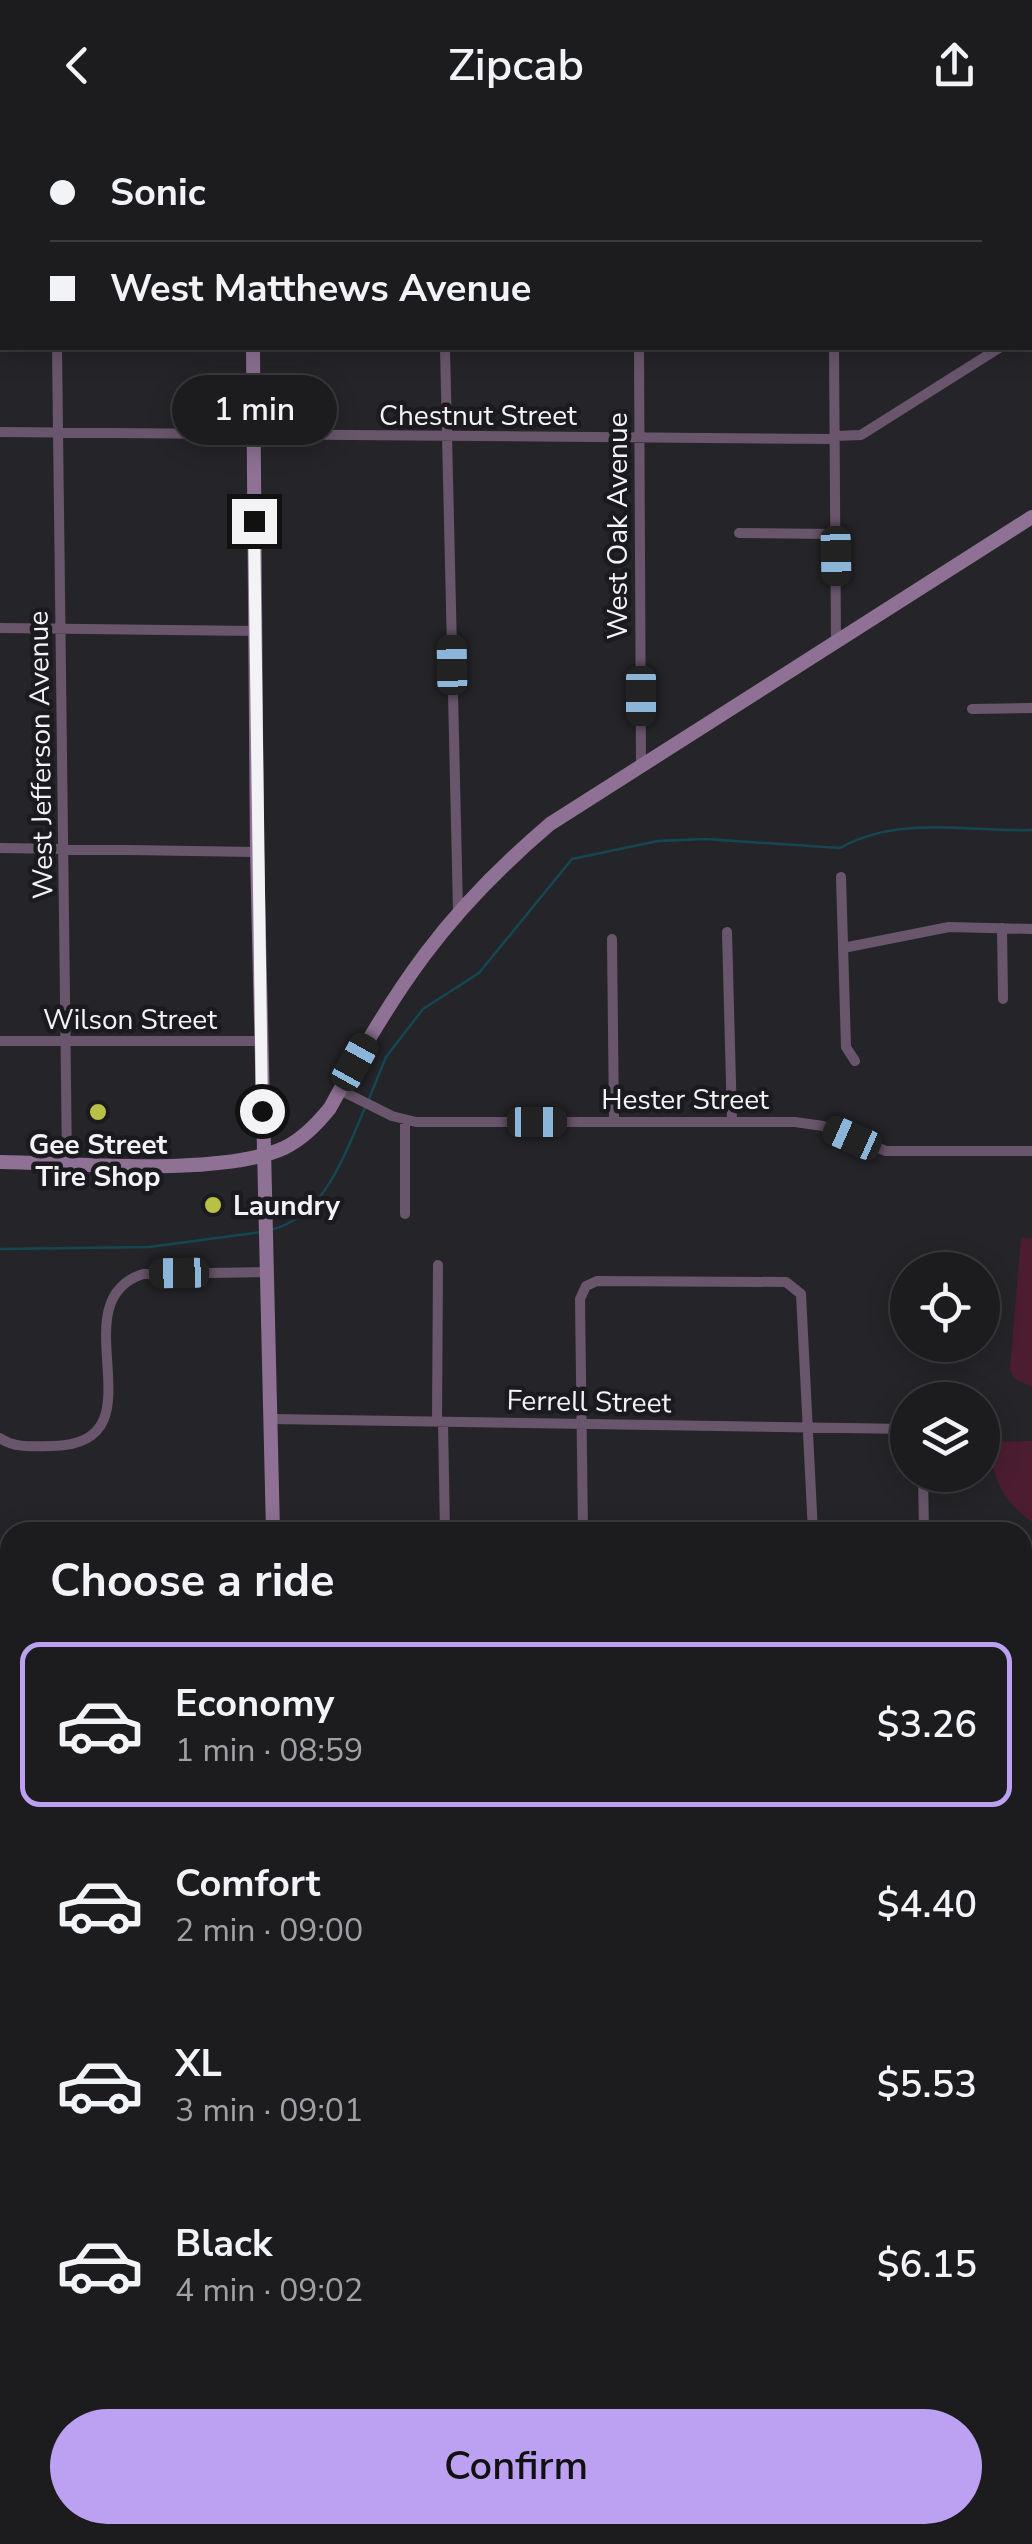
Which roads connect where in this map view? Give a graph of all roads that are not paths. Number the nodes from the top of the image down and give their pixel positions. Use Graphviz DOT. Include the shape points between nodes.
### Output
graph roads {
  1 [pos="58,350"];
  2 [pos="253,350"];
  3 [pos="446,350"];
  4 [pos="638,350"];
  5 [pos="834,350"];
  6 [pos="996,350"];
  7 [pos="0,432"];
  8 [pos="58,433"];
  9 [pos="254,436"];
  10 [pos="446,436"];
  11 [pos="835,437"];
  12 [pos="639,439"];
  13 [pos="1032,518"];
  14 [pos="739,533"];
  15 [pos="836,534"];
  16 [pos="60,627"];
  17 [pos="0,628"];
  18 [pos="256,631"];
  19 [pos="836,641"];
  20 [pos="1032,708"];
  21 [pos="972,709"];
  22 [pos="641,763"];
  23 [pos="0,848"];
  24 [pos="64,848"];
  25 [pos="257,852"];
  26 [pos="842,877"];
  27 [pos="458,910"];
  28 [pos="1002,928"];
  29 [pos="1032,928"];
  30 [pos="727,932"];
  31 [pos="612,940"];
  32 [pos="843,948"];
  33 [pos="1003,999"];
  34 [pos="0,1041"];
  35 [pos="260,1041"];
  36 [pos="67,1042"];
  37 [pos="855,1061"];
  38 [pos="347,1093"];
  39 [pos="405,1120"];
  40 [pos="614,1121"];
  41 [pos="732,1121"];
  42 [pos="1032,1152"];
  43 [pos="263,1156"];
  44 [pos="0,1162"];
  45 [pos="68,1162"];
  46 [pos="404,1214"];
  47 [pos="438,1265"];
  48 [pos="266,1272"];
  49 [pos="270,1419"];
  50 [pos="440,1422"];
  51 [pos="582,1424"];
  52 [pos="811,1427"];
  53 [pos="890,1428"];
  54 [pos="0,1438"];
  55 [pos="923,1492"];
  56 [pos="272,1522"];
  57 [pos="444,1522"];
  58 [pos="584,1522"];
  59 [pos="813,1522"];
  60 [pos="924,1522"];
  1 -- 8 [label="street, West Jefferson Avenue"];
  2 -- 9 [label="main road"];
  3 -- 10 [label="street"];
  4 -- 12 [label="street, West Oak Avenue"];
  5 -- 11 [label="street"];
  6 -- 11 [label="street, Chestnut Street" via="860,436"];
  7 -- 8 [label="street, Chestnut Street"];
  8 -- 9 [label="street, Chestnut Street"];
  8 -- 16 [label="street, West Jefferson Avenue"];
  9 -- 10 [label="street, Chestnut Street"];
  9 -- 18 [label="main road"];
  10 -- 12 [label="street, Chestnut Street"];
  10 -- 27 [label="street"];
  11 -- 12 [label="street, Chestnut Street"];
  11 -- 15 [label="street"];
  12 -- 22 [label="street, West Oak Avenue"];
  13 -- 19 [label="main road"];
  14 -- 15 [label="street"];
  15 -- 19 [label="street"];
  16 -- 17 [label="street"];
  16 -- 18 [label="street"];
  16 -- 24 [label="street, West Jefferson Avenue"];
  18 -- 25 [label="main road"];
  19 -- 22 [label="main road"];
  20 -- 21 [label="street"];
  22 -- 27 [label="main road" via="550,824"];
  23 -- 24 [label="street"];
  24 -- 25 [label="street"];
  24 -- 36 [label="street, West Jefferson Avenue"];
  25 -- 35 [label="main road"];
  26 -- 32 [label="street"];
  27 -- 38 [label="main road" via="386,1006"];
  28 -- 29 [label="street"];
  28 -- 32 [label="street" via="936,928"];
  28 -- 33 [label="street"];
  30 -- 41 [label="street"];
  31 -- 40 [label="street"];
  32 -- 37 [label="street" via="846,1048"];
  34 -- 36 [label="street, Wilson Street"];
  35 -- 36 [label="street, Wilson Street"];
  35 -- 43 [label="main road"];
  36 -- 45 [label="street, West Jefferson Avenue"];
  38 -- 39 [label="street, Hester Street"];
  38 -- 43 [label="main road" via="288,1146"];
  39 -- 40 [label="street, Hester Street"];
  39 -- 46 [label="street"];
  40 -- 41 [label="street, Hester Street"];
  41 -- 42 [label="street, Hester Street" via="823,1126 886,1151"];
  43 -- 45 [label="main road" via="203,1164"];
  43 -- 48 [label="main road"];
  44 -- 45 [label="main road"];
  47 -- 50 [label="street"];
  48 -- 49 [label="main road"];
  48 -- 54 [label="street" via="143,1274 128,1280 108,1314 100,1430 74,1446 21,1446"];
  49 -- 50 [label="street, Ferrell Street"];
  49 -- 56 [label="main road"];
  50 -- 51 [label="street, Ferrell Street"];
  50 -- 57 [label="street"];
  51 -- 52 [label="street, Ferrell Street"];
  51 -- 52 [label="street" via="580,1299 586,1286 789,1283 804,1303"];
  51 -- 58 [label="street"];
  52 -- 53 [label="street, Ferrell Street"];
  52 -- 59 [label="street"];
  55 -- 60 [label="street"];
}
